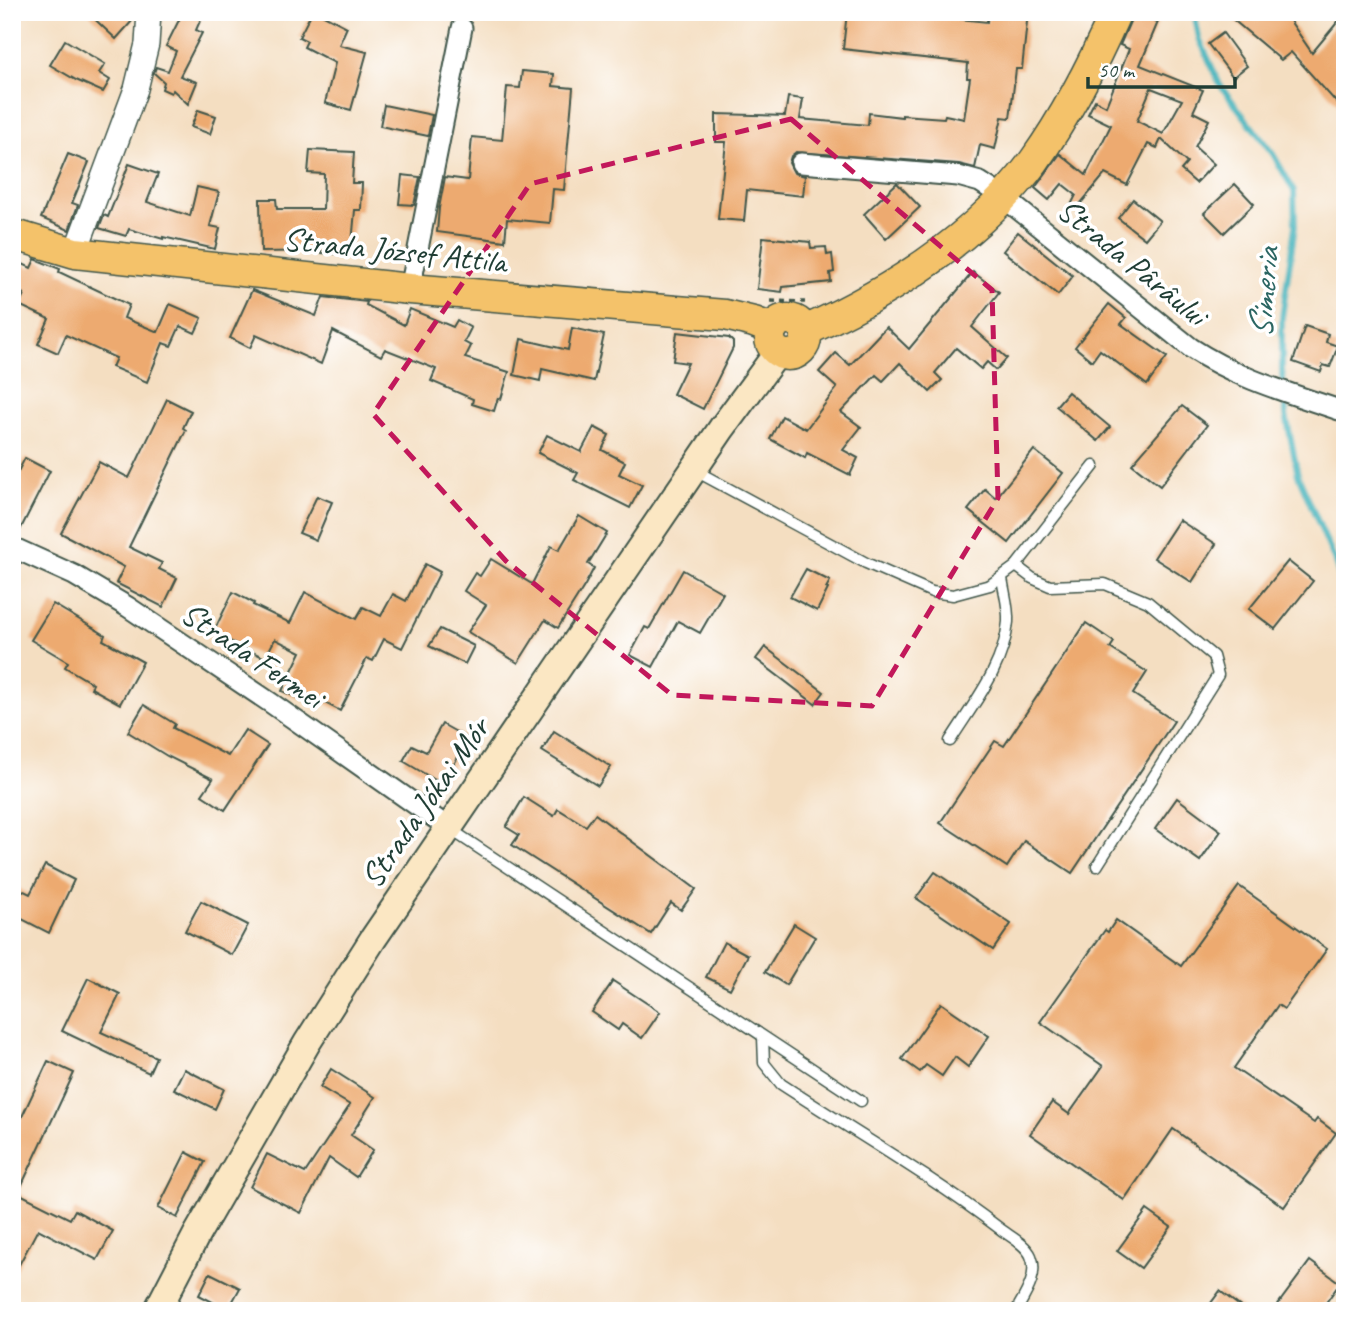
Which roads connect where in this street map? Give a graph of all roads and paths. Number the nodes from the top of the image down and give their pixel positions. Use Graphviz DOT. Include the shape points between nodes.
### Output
graph roads {
  1 [pos="149,12"];
  2 [pos="1116,12"];
  3 [pos="462,28"];
  4 [pos="801,163"];
  5 [pos="1003,197"];
  6 [pos="12,234"];
  7 [pos="75,253"];
  8 [pos="410,289"];
  9 [pos="765,300"];
  10 [pos="806,316"];
  11 [pos="775,341"];
  12 [pos="1345,412"];
  13 [pos="1094,466"];
  14 [pos="694,470"];
  15 [pos="12,547"];
  16 [pos="1016,566"];
  17 [pos="1002,578"];
  18 [pos="950,741"];
  19 [pos="449,828"];
  20 [pos="1097,866"];
  21 [pos="763,1037"];
  22 [pos="861,1101"];
  23 [pos="157,1311"];
  24 [pos="1016,1311"];
  1 -- 7 [label="street" via="136,89"];
  2 -- 5 [label="main road" via="1065,114"];
  3 -- 8 [label="street"];
  4 -- 5 [label="street, Strada Pârâului" via="958,176 980,182"];
  5 -- 10 [label="main road" via="969,230 896,284"];
  5 -- 12 [label="street, Strada Pârâului" via="1219,366"];
  6 -- 7 [label="main road, Strada József Attila"];
  7 -- 8 [label="main road, Strada József Attila"];
  8 -- 11 [label="main road, Strada József Attila" via="725,315 754,322"];
  9 -- 10 [label="path"];
  10 -- 11 [label="main road" via="798,323 779,322"];
  11 -- 14 [label="main road, Strada Jókai Mór"];
  13 -- 16 [label="lane"];
  14 -- 17 [label="lane" via="866,563 932,592 953,595"];
  14 -- 19 [label="main road, Strada Jókai Mór"];
  15 -- 19 [label="street, Strada Fermei" via="128,607"];
  16 -- 17 [label="lane"];
  16 -- 20 [label="lane" via="1050,586 1104,584 1148,602 1213,656 1217,675"];
  17 -- 18 [label="lane" via="1008,620 1003,647 995,670"];
  19 -- 21 [label="lane"];
  19 -- 23 [label="main road, Strada Jókai Mór" via="307,1043"];
  21 -- 22 [label="lane"];
  21 -- 24 [label="lane" via="764,1063 781,1084 1024,1247 1033,1268 1030,1288"];
}
